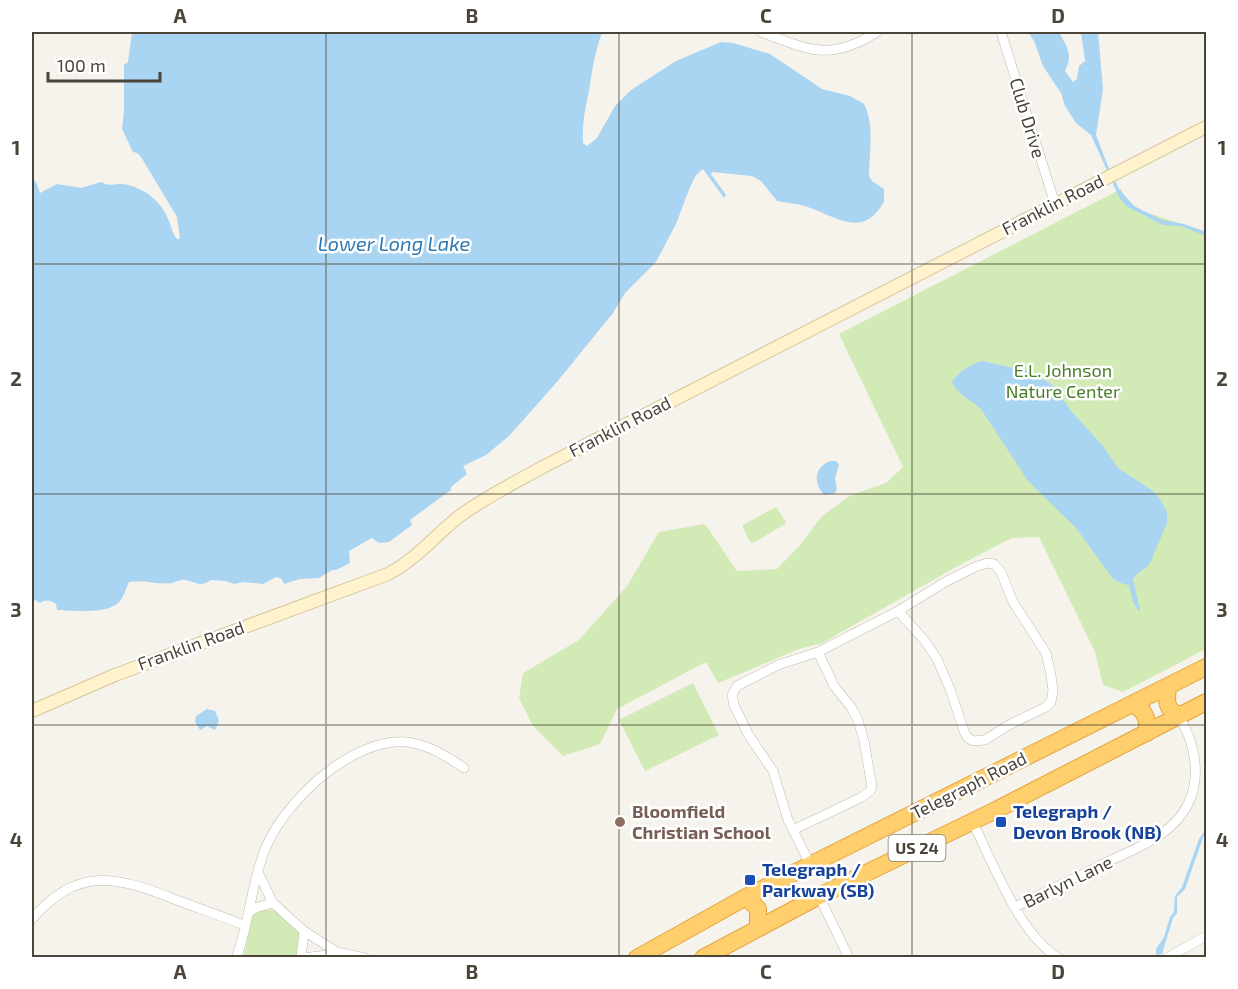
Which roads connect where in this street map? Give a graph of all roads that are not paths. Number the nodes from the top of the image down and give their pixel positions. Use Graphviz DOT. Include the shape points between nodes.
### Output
graph roads {
  1 [pos="760,32"];
  2 [pos="877,32"];
  3 [pos="1001,32"];
  4 [pos="1206,127"];
  5 [pos="1054,204"];
  6 [pos="898,611"];
  7 [pos="818,652"];
  8 [pos="1206,667"];
  9 [pos="1168,688"];
  10 [pos="1206,702"];
  11 [pos="1133,705"];
  12 [pos="32,711"];
  13 [pos="1179,716"];
  14 [pos="1147,733"];
  15 [pos="464,768"];
  16 [pos="972,821"];
  17 [pos="793,830"];
  18 [pos="810,864"];
  19 [pos="258,872"];
  20 [pos="819,896"];
  21 [pos="746,897"];
  22 [pos="273,903"];
  23 [pos="1015,907"];
  24 [pos="248,913"];
  25 [pos="32,919"];
  26 [pos="244,925"];
  27 [pos="758,927"];
  28 [pos="304,931"];
  29 [pos="1206,936"];
  30 [pos="338,952"];
  31 [pos="239,955"];
  32 [pos="302,957"];
  33 [pos="365,957"];
  34 [pos="637,957"];
  35 [pos="703,957"];
  36 [pos="849,957"];
  37 [pos="1059,957"];
  38 [pos="1167,957"];
  1 -- 2 [label="street" via="826,51 854,46"];
  3 -- 5 [label="street, Club Drive"];
  4 -- 5 [label="street, Franklin Road"];
  5 -- 12 [label="street, Franklin Road" via="485,499 388,574 115,675"];
  6 -- 6 [label="street" via="937,659 964,731 973,741 985,740 1051,702 1053,691 1046,653 994,564 977,566"];
  6 -- 7 [label="street"];
  7 -- 17 [label="street" via="834,686 858,720 872,787 860,798"];
  7 -- 17 [label="street" via="770,669 737,686 732,695 748,734 773,771"];
  8 -- 9 [label="highway, Telegraph Road / US 24"];
  9 -- 11 [label="highway, Telegraph Road / US 24"];
  9 -- 13 [label="highway" via="1167,704"];
  10 -- 13 [label="highway, Telegraph Road / US 24"];
  11 -- 14 [label="highway" via="1144,712"];
  11 -- 18 [label="highway, Telegraph Road / US 24"];
  13 -- 14 [label="highway, Telegraph Road / US 24"];
  13 -- 23 [label="street, Barlyn Lane" via="1194,750 1196,775 1187,806 1174,824 1145,844"];
  14 -- 16 [label="highway, Telegraph Road / US 24"];
  15 -- 19 [label="street" via="436,750 409,742 382,744 356,754 332,768 283,818 266,847"];
  16 -- 20 [label="highway, Telegraph Road / US 24"];
  16 -- 23 [label="street"];
  17 -- 18 [label="street"];
  18 -- 21 [label="highway, Telegraph Road / US 24"];
  19 -- 22 [label="street"];
  19 -- 24 [label="street"];
  20 -- 27 [label="highway, Telegraph Road / US 24"];
  20 -- 36 [label="street"];
  21 -- 27 [label="highway" via="758,909"];
  21 -- 34 [label="highway, Telegraph Road / US 24"];
  22 -- 24 [label="street"];
  22 -- 28 [label="street"];
  23 -- 37 [label="street" via="1034,937"];
  24 -- 26 [label="street"];
  25 -- 26 [label="street" via="66,890 105,879 141,885"];
  26 -- 31 [label="street"];
  27 -- 35 [label="highway, Telegraph Road / US 24"];
  28 -- 30 [label="street"];
  28 -- 32 [label="street"];
  29 -- 38 [label="street"];
  30 -- 32 [label="street"];
  30 -- 33 [label="street"];
}
